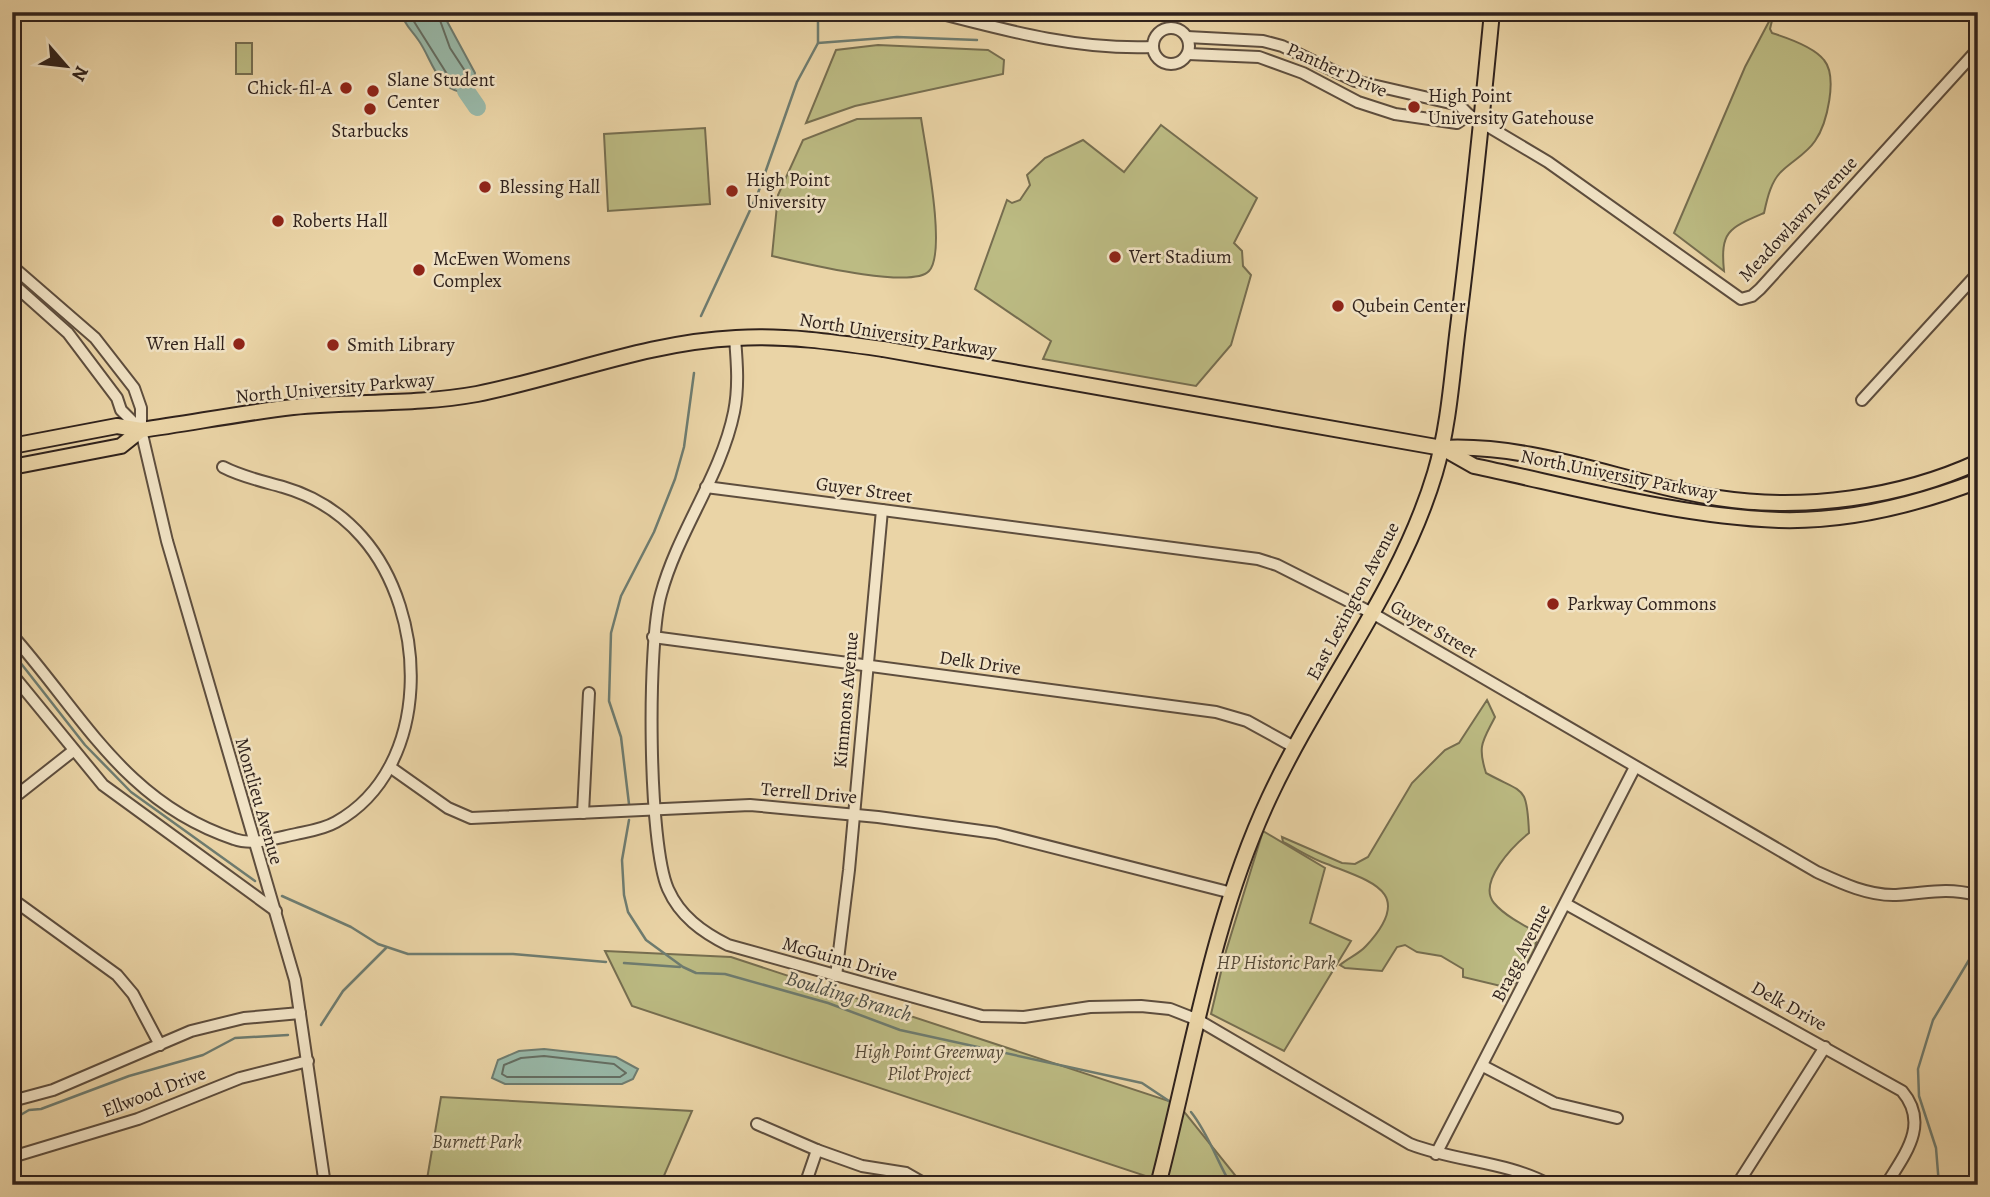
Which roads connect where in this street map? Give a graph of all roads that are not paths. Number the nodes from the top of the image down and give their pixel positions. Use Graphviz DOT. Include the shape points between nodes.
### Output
graph roads {
  1 [pos="934,12"];
  2 [pos="1492,12"];
  3 [pos="1187,37"];
  4 [pos="1153,47"];
  5 [pos="1978,49"];
  6 [pos="1188,54"];
  7 [pos="1475,118"];
  8 [pos="12,266"];
  9 [pos="1978,273"];
  10 [pos="12,283"];
  11 [pos="734,338"];
  12 [pos="1862,400"];
  13 [pos="141,430"];
  14 [pos="12,446"];
  15 [pos="1442,448"];
  16 [pos="1978,462"];
  17 [pos="12,467"];
  18 [pos="223,467"];
  19 [pos="1978,470"];
  20 [pos="1931,480"];
  21 [pos="1978,481"];
  22 [pos="706,487"];
  23 [pos="1949,492"];
  24 [pos="882,510"];
  25 [pos="1875,511"];
  26 [pos="1372,613"];
  27 [pos="12,635"];
  28 [pos="653,638"];
  29 [pos="866,665"];
  30 [pos="12,674"];
  31 [pos="589,693"];
  32 [pos="1294,747"];
  33 [pos="74,751"];
  34 [pos="1635,766"];
  35 [pos="390,768"];
  36 [pos="12,799"];
  37 [pos="656,809"];
  38 [pos="583,813"];
  39 [pos="853,814"];
  40 [pos="253,842"];
  41 [pos="1232,893"];
  42 [pos="1978,895"];
  43 [pos="12,899"];
  44 [pos="1566,904"];
  45 [pos="275,911"];
  46 [pos="836,976"];
  47 [pos="300,1013"];
  48 [pos="1198,1020"];
  49 [pos="160,1045"];
  50 [pos="1825,1046"];
  51 [pos="308,1061"];
  52 [pos="1483,1066"];
  53 [pos="12,1101"];
  54 [pos="1616,1118"];
  55 [pos="757,1124"];
  56 [pos="817,1150"];
  57 [pos="1436,1154"];
  58 [pos="12,1157"];
  59 [pos="325,1185"];
  60 [pos="805,1185"];
  61 [pos="927,1185"];
  62 [pos="1158,1185"];
  63 [pos="1550,1185"];
  64 [pos="1737,1185"];
  65 [pos="1886,1185"];
  1 -- 4 [label="street" via="1058,43"];
  2 -- 7 [label="main road, East Lexington Avenue"];
  3 -- 4 [label="street" via="1178,29 1166,29 1156,36"];
  3 -- 6 [label="street"];
  3 -- 7 [label="street, Panther Drive" via="1243,38 1282,46 1343,76 1459,105"];
  4 -- 6 [label="street" via="1157,58 1168,64 1179,63"];
  5 -- 7 [label="street, Meadowlawn Avenue" via="1759,289 1741,299 1548,162"];
  6 -- 7 [label="street, Panther Drive" via="1241,54 1280,63 1358,102 1395,114 1457,124"];
  7 -- 15 [label="main road, East Lexington Avenue"];
  8 -- 13 [label="street, Montlieu Avenue" via="83,326 114,360 137,397"];
  9 -- 12 [label="street"];
  10 -- 13 [label="street" via="68,332 121,410"];
  11 -- 13 [label="main road, North University Parkway" via="639,352 477,394 292,407"];
  11 -- 15 [label="main road, North University Parkway" via="804,338 883,349"];
  11 -- 22 [label="street, McGuinn Drive" via="738,370 734,414"];
  13 -- 14 [label="main road, North University Parkway" via="117,426"];
  13 -- 17 [label="main road, North University Parkway" via="121,446"];
  13 -- 40 [label="street, Montlieu Avenue" via="166,541"];
  15 -- 20 [label="main road, North University Parkway" via="1478,446 1717,498 1796,503 1876,494"];
  15 -- 25 [label="main road, North University Parkway" via="1474,466 1698,511 1793,519"];
  15 -- 26 [label="main road, East Lexington Avenue" via="1418,523"];
  16 -- 20 [label="main road"];
  18 -- 35 [label="street" via="333,510 378,558 399,604 410,665 407,718"];
  19 -- 23 [label="main road" via="1954,480"];
  20 -- 25 [label="main road" via="1928,490 1892,498"];
  21 -- 23 [label="main road"];
  22 -- 24 [label="street, Guyer Street"];
  22 -- 28 [label="street, McGuinn Drive" via="668,572"];
  23 -- 25 [label="main road"];
  24 -- 26 [label="street, Guyer Street" via="1258,559"];
  24 -- 29 [label="street, Kimmons Avenue"];
  26 -- 32 [label="main road, East Lexington Avenue"];
  26 -- 34 [label="street, Guyer Street"];
  27 -- 40 [label="street" via="128,776 186,816 234,840"];
  28 -- 29 [label="street, Delk Drive"];
  28 -- 37 [label="street, McGuinn Drive"];
  29 -- 32 [label="street, Delk Drive" via="1216,712 1247,721"];
  29 -- 39 [label="street, Kimmons Avenue"];
  30 -- 33 [label="street"];
  31 -- 38 [label="street"];
  32 -- 41 [label="main road, East Lexington Avenue"];
  33 -- 36 [label="street"];
  33 -- 45 [label="street" via="110,790"];
  34 -- 42 [label="street, Guyer Street" via="1843,884 1895,895 1949,890"];
  34 -- 44 [label="street, Bragg Avenue"];
  35 -- 38 [label="street, Terrell Drive" via="448,808 471,818"];
  35 -- 40 [label="street" via="368,799 336,822"];
  37 -- 38 [label="street, Terrell Drive"];
  37 -- 39 [label="street, Terrell Drive" via="750,804"];
  37 -- 46 [label="street, McGuinn Drive" via="663,876 676,903 693,923 728,945"];
  39 -- 41 [label="street, Terrell Drive" via="996,833"];
  39 -- 46 [label="street, Kimmons Avenue"];
  40 -- 45 [label="street, Montlieu Avenue"];
  41 -- 48 [label="main road, East Lexington Avenue"];
  43 -- 49 [label="street" via="117,975 133,994"];
  44 -- 50 [label="street, Delk Drive"];
  44 -- 52 [label="street, Bragg Avenue"];
  45 -- 47 [label="street, Montlieu Avenue"];
  46 -- 48 [label="street, McGuinn Drive" via="982,1016 1024,1017 1090,1007 1141,1006 1170,1009"];
  47 -- 49 [label="street, Ellwood Drive" via="244,1018 191,1031"];
  47 -- 51 [label="street, Montlieu Avenue"];
  48 -- 57 [label="street, McGuinn Drive" via="1410,1144"];
  48 -- 62 [label="main road, East Lexington Avenue"];
  49 -- 53 [label="street, Ellwood Drive" via="53,1090"];
  50 -- 64 [label="street"];
  50 -- 65 [label="street, Delk Drive" via="1894,1085 1908,1098 1915,1132"];
  51 -- 58 [label="street, Ellwood Drive" via="240,1078 138,1119"];
  51 -- 59 [label="street, Montlieu Avenue"];
  52 -- 54 [label="street" via="1554,1102"];
  52 -- 57 [label="street, Bragg Avenue"];
  55 -- 56 [label="street"];
  56 -- 60 [label="street"];
  56 -- 61 [label="street" via="862,1166 906,1173"];
  57 -- 63 [label="street, McGuinn Drive" via="1510,1168"];
}
